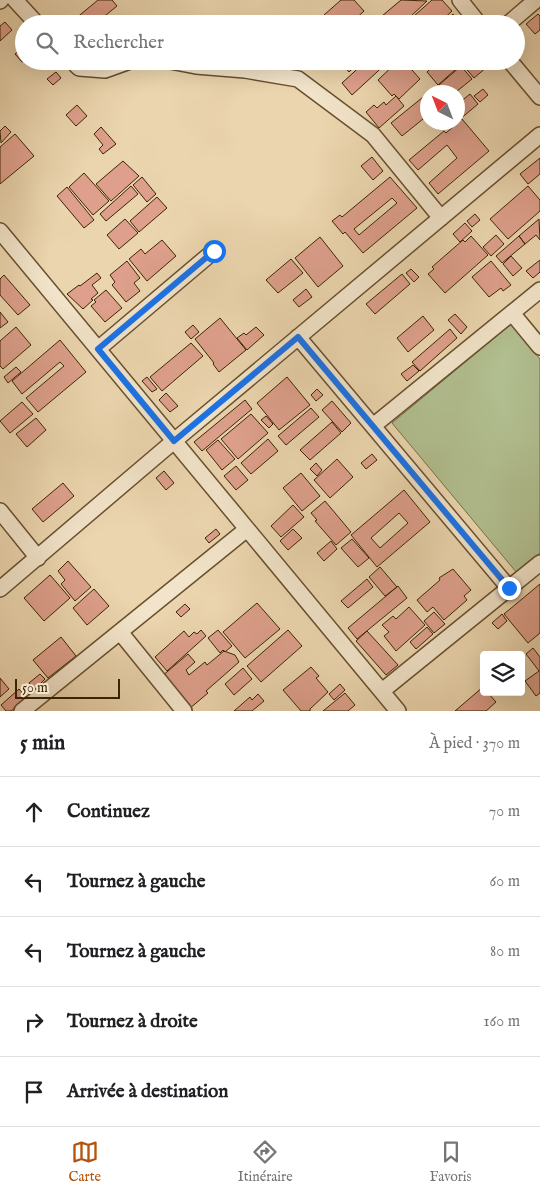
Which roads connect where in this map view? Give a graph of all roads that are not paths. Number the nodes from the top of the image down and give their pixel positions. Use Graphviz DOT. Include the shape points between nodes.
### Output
graph roads {
  1 [pos="15,0"];
  2 [pos="460,0"];
  3 [pos="536,0"];
  4 [pos="29,15"];
  5 [pos="472,15"];
  6 [pos="518,15"];
  7 [pos="245,70"];
  8 [pos="518,70"];
  9 [pos="540,97"];
  10 [pos="540,135"];
  11 [pos="441,218"];
  12 [pos="0,231"];
  13 [pos="214,251"];
  14 [pos="540,290"];
  15 [pos="512,313"];
  16 [pos="298,337"];
  17 [pos="540,347"];
  18 [pos="98,349"];
  19 [pos="373,426"];
  20 [pos="174,441"];
  21 [pos="0,512"];
  22 [pos="247,529"];
  23 [pos="38,558"];
  24 [pos="540,562"];
  25 [pos="509,588"];
  26 [pos="0,589"];
  27 [pos="120,632"];
  28 [pos="382,691"];
  29 [pos="22,711"];
  30 [pos="184,711"];
  31 [pos="398,711"];
  1 -- 4 [label="street"];
  2 -- 5 [label="street"];
  3 -- 6 [label="street"];
  7 -- 11 [label="street" via="298,79 374,135"];
  8 -- 9 [label="street"];
  10 -- 11 [label="street"];
  11 -- 16 [label="street"];
  12 -- 18 [label="street"];
  13 -- 18 [label="street"];
  14 -- 15 [label="street"];
  15 -- 17 [label="street"];
  15 -- 19 [label="street"];
  16 -- 19 [label="street"];
  16 -- 20 [label="street"];
  18 -- 20 [label="street"];
  19 -- 25 [label="street"];
  20 -- 22 [label="street"];
  20 -- 23 [label="street"];
  21 -- 23 [label="street"];
  22 -- 27 [label="street"];
  22 -- 28 [label="street"];
  23 -- 26 [label="street"];
  24 -- 25 [label="street"];
  25 -- 28 [label="street"];
  27 -- 29 [label="street"];
  27 -- 30 [label="street"];
  28 -- 31 [label="street"];
}
